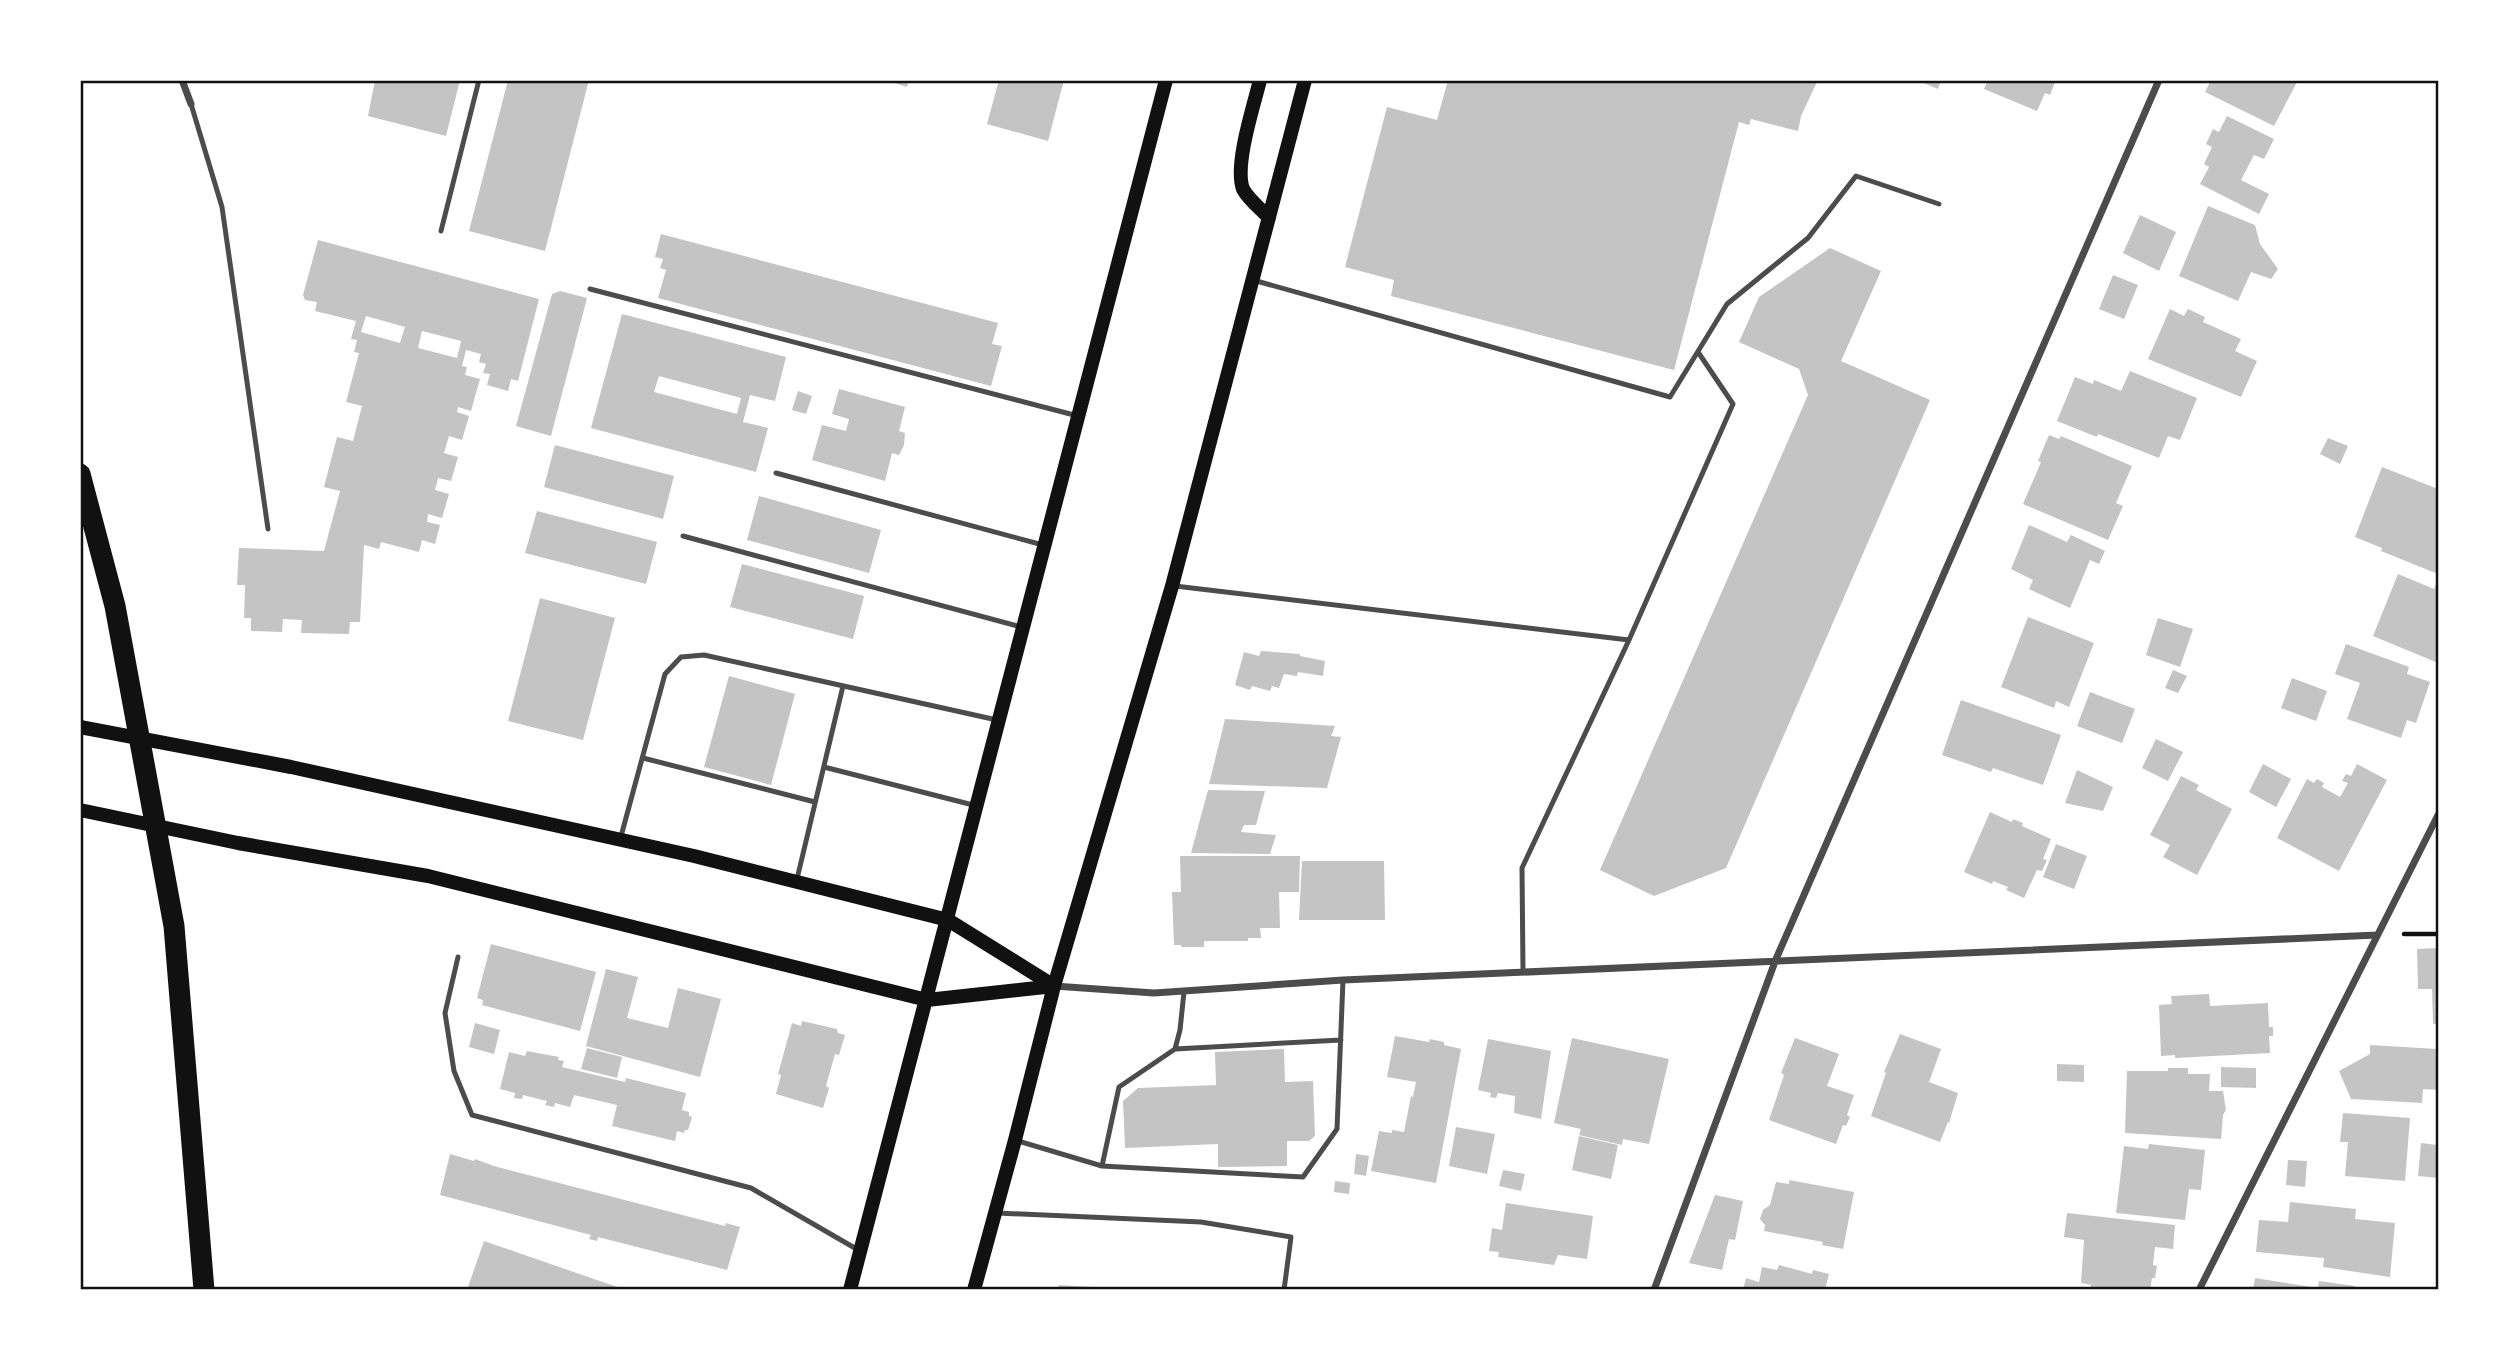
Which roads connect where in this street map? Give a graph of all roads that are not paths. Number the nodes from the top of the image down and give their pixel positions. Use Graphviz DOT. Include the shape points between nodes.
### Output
graph roads {
  1 [pos="182,80"];
  2 [pos="479,80"];
  3 [pos="1166,80"];
  4 [pos="1260,80"];
  5 [pos="1306,80"];
  6 [pos="2159,80"];
  7 [pos="191,104"];
  8 [pos="1939,204"];
  9 [pos="1269,218"];
  10 [pos="441,231"];
  11 [pos="1253,280"];
  12 [pos="590,289"];
  13 [pos="1698,352"];
  14 [pos="1078,416"];
  15 [pos="776,473"];
  16 [pos="80,474"];
  17 [pos="268,529"];
  18 [pos="683,536"];
  19 [pos="1044,546"];
  20 [pos="1172,586"];
  21 [pos="1023,627"];
  22 [pos="1629,640"];
  23 [pos="843,686"];
  24 [pos="998,720"];
  25 [pos="80,727"];
  26 [pos="643,758"];
  27 [pos="824,767"];
  28 [pos="815,802"];
  29 [pos="976,806"];
  30 [pos="80,810"];
  31 [pos="2438,815"];
  32 [pos="621,840"];
  33 [pos="796,882"];
  34 [pos="948,920"];
  35 [pos="2376,934"];
  36 [pos="458,957"];
  37 [pos="1776,959"];
  38 [pos="1523,971"];
  39 [pos="1343,980"];
  40 [pos="1054,986"];
  41 [pos="1184,992"];
  42 [pos="927,999"];
  43 [pos="1341,1040"];
  44 [pos="1175,1049"];
  45 [pos="1015,1140"];
  46 [pos="1102,1166"];
  47 [pos="994,1213"];
  48 [pos="860,1251"];
  49 [pos="204,1290"];
  50 [pos="850,1290"];
  51 [pos="974,1290"];
  52 [pos="1284,1290"];
  53 [pos="1654,1290"];
  54 [pos="2199,1290"];
  1 -- 7 [label="street"];
  2 -- 10 [label="lane"];
  3 -- 14 [label="main road"];
  4 -- 9 [label="main road" via="1243,147 1242,172 1244,189"];
  5 -- 9 [label="main road"];
  6 -- 37 [label="street"];
  7 -- 17 [label="lane" via="222,207"];
  8 -- 13 [label="lane" via="1857,176 1808,238 1727,304"];
  9 -- 11 [label="main road"];
  11 -- 13 [label="lane" via="1670,397"];
  11 -- 20 [label="main road"];
  12 -- 14 [label="lane"];
  13 -- 22 [label="lane" via="1733,404"];
  14 -- 19 [label="main road"];
  15 -- 19 [label="lane"];
  16 -- 49 [label="highway" via="115,606 174,926"];
  18 -- 21 [label="lane"];
  19 -- 21 [label="main road"];
  20 -- 22 [label="lane"];
  20 -- 40 [label="main road"];
  21 -- 24 [label="main road"];
  22 -- 38 [label="lane" via="1522,868"];
  23 -- 24 [label="lane"];
  23 -- 26 [label="lane" via="704,655 681,657 665,674"];
  23 -- 27 [label="lane"];
  24 -- 29 [label="main road"];
  25 -- 32 [label="main road" via="291,767"];
  26 -- 28 [label="lane"];
  26 -- 32 [label="lane"];
  27 -- 28 [label="lane"];
  27 -- 29 [label="lane"];
  28 -- 33 [label="lane"];
  29 -- 34 [label="main road"];
  30 -- 42 [label="main road" via="428,876"];
  31 -- 35 [label="street"];
  32 -- 33 [label="main road"];
  33 -- 34 [label="main road"];
  34 -- 40 [label="main road"];
  34 -- 42 [label="main road"];
  35 -- 37 [label="street"];
  35 -- 54 [label="street"];
  36 -- 48 [label="lane" via="445,1013 454,1071 472,1115 751,1188"];
  37 -- 38 [label="street"];
  37 -- 53 [label="street"];
  38 -- 39 [label="street"];
  39 -- 41 [label="street"];
  39 -- 43 [label="lane"];
  40 -- 41 [label="street"];
  40 -- 42 [label="main road"];
  40 -- 45 [label="main road"];
  41 -- 44 [label="lane"];
  42 -- 48 [label="main road"];
  43 -- 44 [label="lane"];
  43 -- 46 [label="lane" via="1337,1129 1303,1177"];
  44 -- 46 [label="lane" via="1119,1087"];
  45 -- 46 [label="lane"];
  45 -- 47 [label="main road"];
  47 -- 51 [label="main road"];
  47 -- 52 [label="lane" via="1201,1222 1291,1237"];
  48 -- 50 [label="main road"];
}
